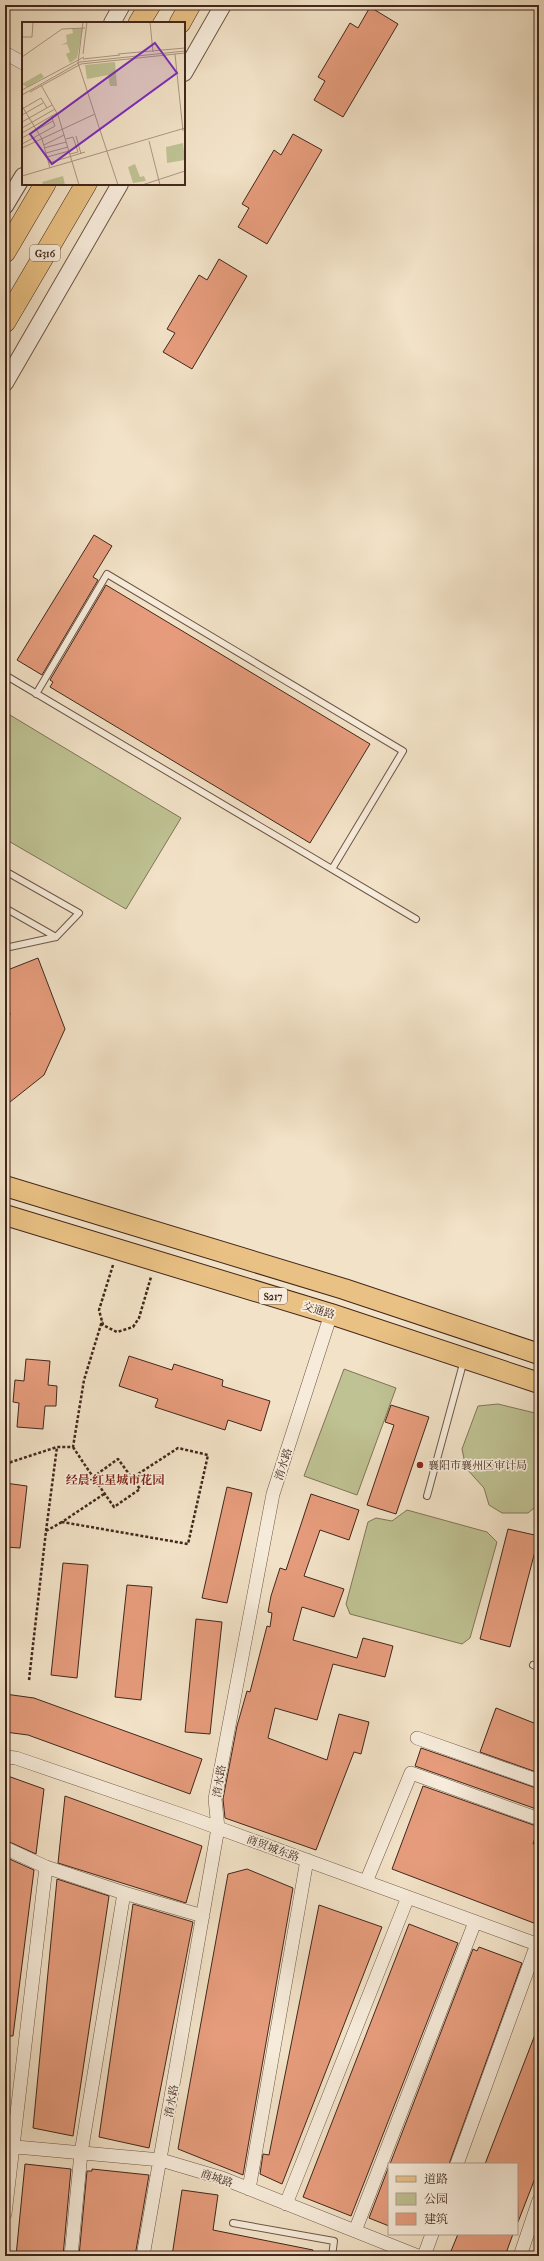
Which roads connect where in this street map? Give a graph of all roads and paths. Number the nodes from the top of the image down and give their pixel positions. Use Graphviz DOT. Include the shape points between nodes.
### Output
graph roads {
  1 [pos="122,5"];
  2 [pos="150,5"];
  3 [pos="190,5"];
  4 [pos="224,5"];
  5 [pos="113,22"];
  6 [pos="140,22"];
  7 [pos="181,22"];
  8 [pos="5,53"];
  9 [pos="22,62"];
  10 [pos="185,71"];
  11 [pos="20,181"];
  12 [pos="27,185"];
  13 [pos="85,185"];
  14 [pos="119,185"];
  15 [pos="40,192"];
  16 [pos="5,206"];
  17 [pos="5,252"];
  18 [pos="5,322"];
  19 [pos="5,382"];
  20 [pos="5,676"];
  21 [pos="36,694"];
  22 [pos="332,869"];
  23 [pos="5,872"];
  24 [pos="5,908"];
  25 [pos="416,919"];
  26 [pos="56,937"];
  27 [pos="5,948"];
  28 [pos="5,1186"];
  29 [pos="5,1215"];
  30 [pos="118,1249"];
  31 [pos="156,1261"];
  32 [pos="331,1314"];
  33 [pos="102,1321"];
  34 [pos="539,1354"];
  35 [pos="464,1358"];
  36 [pos="539,1383"];
  37 [pos="57,1447"];
  38 [pos="73,1447"];
  39 [pos="5,1464"];
  40 [pos="93,1477"];
  41 [pos="132,1478"];
  42 [pos="104,1494"];
  43 [pos="427,1496"];
  44 [pos="62,1522"];
  45 [pos="46,1531"];
  46 [pos="29,1680"];
  47 [pos="417,1738"];
  48 [pos="5,1756"];
  49 [pos="539,1781"];
  50 [pos="539,1819"];
  51 [pos="218,1828"];
  52 [pos="5,1848"];
  53 [pos="307,1860"];
  54 [pos="46,1867"];
  55 [pos="366,1882"];
  56 [pos="124,1893"];
  57 [pos="408,1897"];
  58 [pos="203,1916"];
  59 [pos="476,1922"];
  60 [pos="538,1944"];
  61 [pos="9,2146"];
  62 [pos="81,2153"];
  63 [pos="161,2160"];
  64 [pos="457,2163"];
  65 [pos="249,2189"];
  66 [pos="539,2200"];
  67 [pos="286,2204"];
  68 [pos="5,2214"];
  69 [pos="233,2223"];
  70 [pos="355,2231"];
  71 [pos="432,2235"];
  72 [pos="71,2256"];
  73 [pos="143,2256"];
  74 [pos="332,2256"];
  75 [pos="418,2256"];
  76 [pos="424,2256"];
  77 [pos="520,2256"];
  1 -- 5 [label="street"];
  2 -- 6 [label="highway"];
  3 -- 7 [label="highway"];
  4 -- 10 [label="street"];
  8 -- 9 [label="street"];
  11 -- 16 [label="street"];
  12 -- 15 [label="street"];
  13 -- 18 [label="highway, G316"];
  14 -- 19 [label="street"];
  15 -- 17 [label="highway"];
  20 -- 21 [label="lane"];
  21 -- 22 [label="lane"];
  21 -- 22 [label="lane" via="107,574 403,751"];
  22 -- 25 [label="lane"];
  23 -- 26 [label="lane" via="80,913"];
  24 -- 26 [label="lane"];
  26 -- 27 [label="lane"];
  28 -- 34 [label="main road, S217" via="344,1289"];
  29 -- 30 [label="main road, 交通路 / S217"];
  30 -- 31 [label="main road, 交通路 / S217"];
  30 -- 33 [label="path" via="99,1310"];
  31 -- 32 [label="main road, 交通路 / S217"];
  31 -- 33 [label="path" via="139,1318 133,1327 118,1332 103,1325"];
  32 -- 35 [label="main road, 交通路 / S217"];
  32 -- 51 [label="street, 淯水路" via="273,1494 215,1799"];
  33 -- 38 [label="path" via="84,1380"];
  35 -- 36 [label="main road, 交通路 / S217"];
  35 -- 43 [label="lane"];
  37 -- 38 [label="path"];
  37 -- 39 [label="path"];
  37 -- 45 [label="path"];
  38 -- 40 [label="path"];
  40 -- 41 [label="path" via="118,1459"];
  40 -- 42 [label="path"];
  41 -- 42 [label="path" via="140,1489 114,1508"];
  41 -- 44 [label="path" via="178,1448 208,1455 188,1544"];
  42 -- 44 [label="path"];
  44 -- 45 [label="path"];
  45 -- 46 [label="path"];
  47 -- 49 [label="street"];
  48 -- 51 [label="street, 商贸城东路"];
  50 -- 55 [label="street" via="411,1773"];
  51 -- 53 [label="street, 商贸城东路"];
  51 -- 58 [label="street, 淯水路"];
  52 -- 54 [label="street"];
  53 -- 55 [label="street, 商贸城东路"];
  53 -- 65 [label="street"];
  54 -- 56 [label="street"];
  54 -- 61 [label="street"];
  55 -- 57 [label="street, 商贸城东路"];
  56 -- 58 [label="street"];
  56 -- 62 [label="street"];
  57 -- 59 [label="street, 商贸城东路"];
  57 -- 67 [label="street"];
  58 -- 63 [label="street, 淯水路"];
  59 -- 60 [label="street, 商贸城东路"];
  59 -- 70 [label="street"];
  60 -- 64 [label="street"];
  61 -- 62 [label="street, 商城路"];
  61 -- 68 [label="street"];
  62 -- 63 [label="street, 商城路"];
  62 -- 72 [label="street"];
  63 -- 65 [label="street, 商城路"];
  63 -- 73 [label="street, 淯水路"];
  65 -- 67 [label="street, 商城路"];
  66 -- 77 [label="street"];
  67 -- 70 [label="street, 商城路"];
  69 -- 74 [label="lane" via="334,2241"];
  70 -- 75 [label="street, 商城路"];
  71 -- 76 [label="street"];
}
